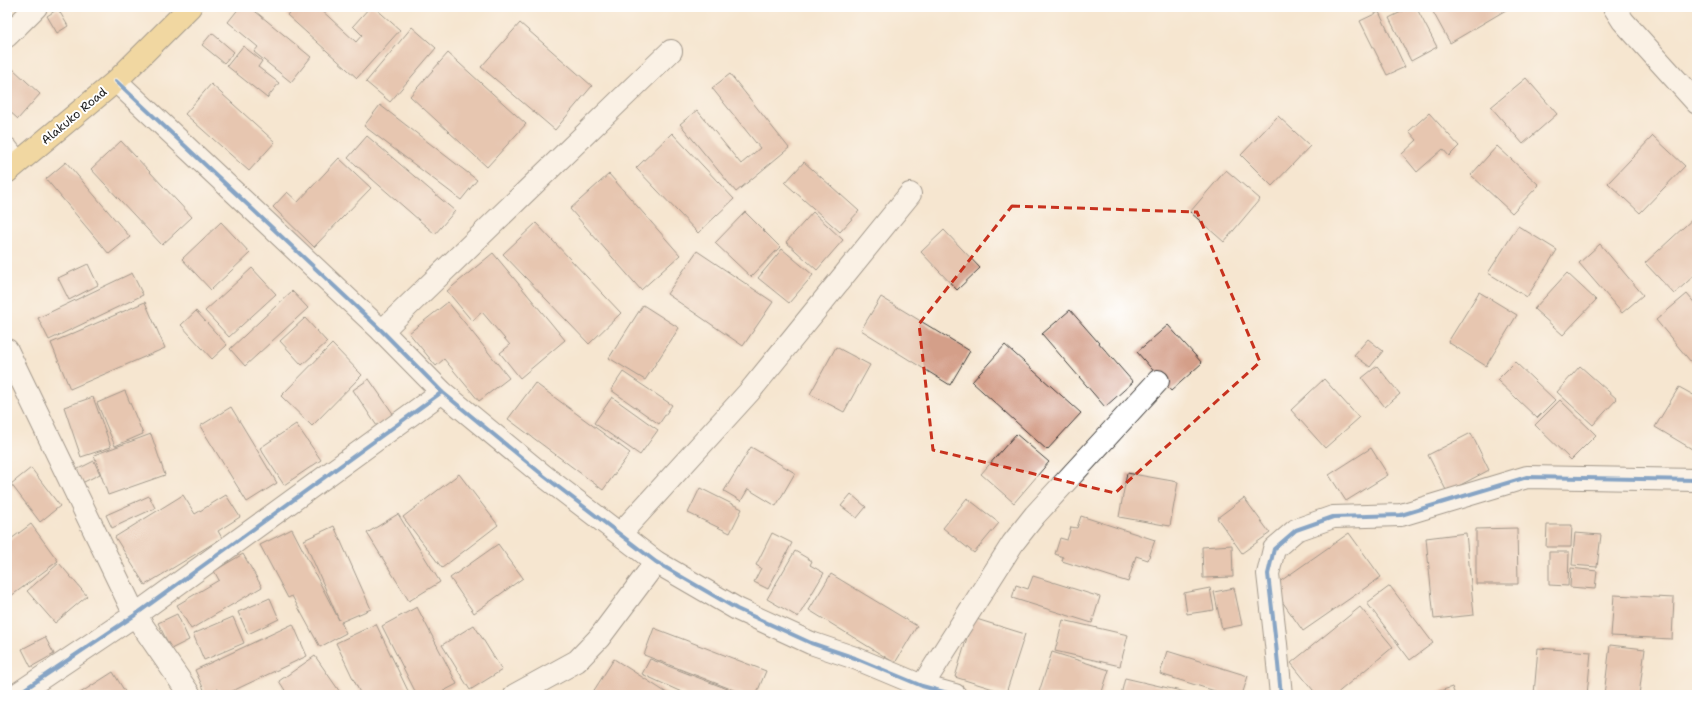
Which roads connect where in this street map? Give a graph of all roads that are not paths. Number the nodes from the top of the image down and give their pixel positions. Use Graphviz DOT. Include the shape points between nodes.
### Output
graph roads {
  1 [pos="36,7"];
  2 [pos="190,7"];
  3 [pos="1614,7"];
  4 [pos="7,36"];
  5 [pos="671,51"];
  6 [pos="116,81"];
  7 [pos="1697,103"];
  8 [pos="10,161"];
  9 [pos="910,194"];
  10 [pos="382,331"];
  11 [pos="7,350"];
  12 [pos="1158,381"];
  13 [pos="442,392"];
  14 [pos="1697,480"];
  15 [pos="620,534"];
  16 [pos="656,562"];
  17 [pos="134,615"];
  18 [pos="922,686"];
  19 [pos="28,692"];
  20 [pos="190,695"];
  21 [pos="514,695"];
  22 [pos="954,695"];
  23 [pos="1280,695"];
  1 -- 4 [label="street"];
  2 -- 6 [label="main road, Alakuko Road"];
  3 -- 7 [label="street" via="1623,21"];
  5 -- 10 [label="street"];
  6 -- 8 [label="main road, Alakuko Road"];
  6 -- 10 [label="street"];
  9 -- 15 [label="street" via="750,391"];
  10 -- 13 [label="street"];
  11 -- 17 [label="street"];
  12 -- 18 [label="street" via="1035,515 1013,543"];
  13 -- 15 [label="street" via="544,476"];
  13 -- 17 [label="street"];
  14 -- 23 [label="street" via="1527,477 1401,515 1333,517 1296,530 1274,549 1268,574"];
  15 -- 16 [label="street"];
  16 -- 18 [label="street" via="737,609 811,643"];
  16 -- 21 [label="street" via="599,638 576,661"];
  17 -- 19 [label="street"];
  17 -- 20 [label="street"];
  18 -- 22 [label="street"];
}
